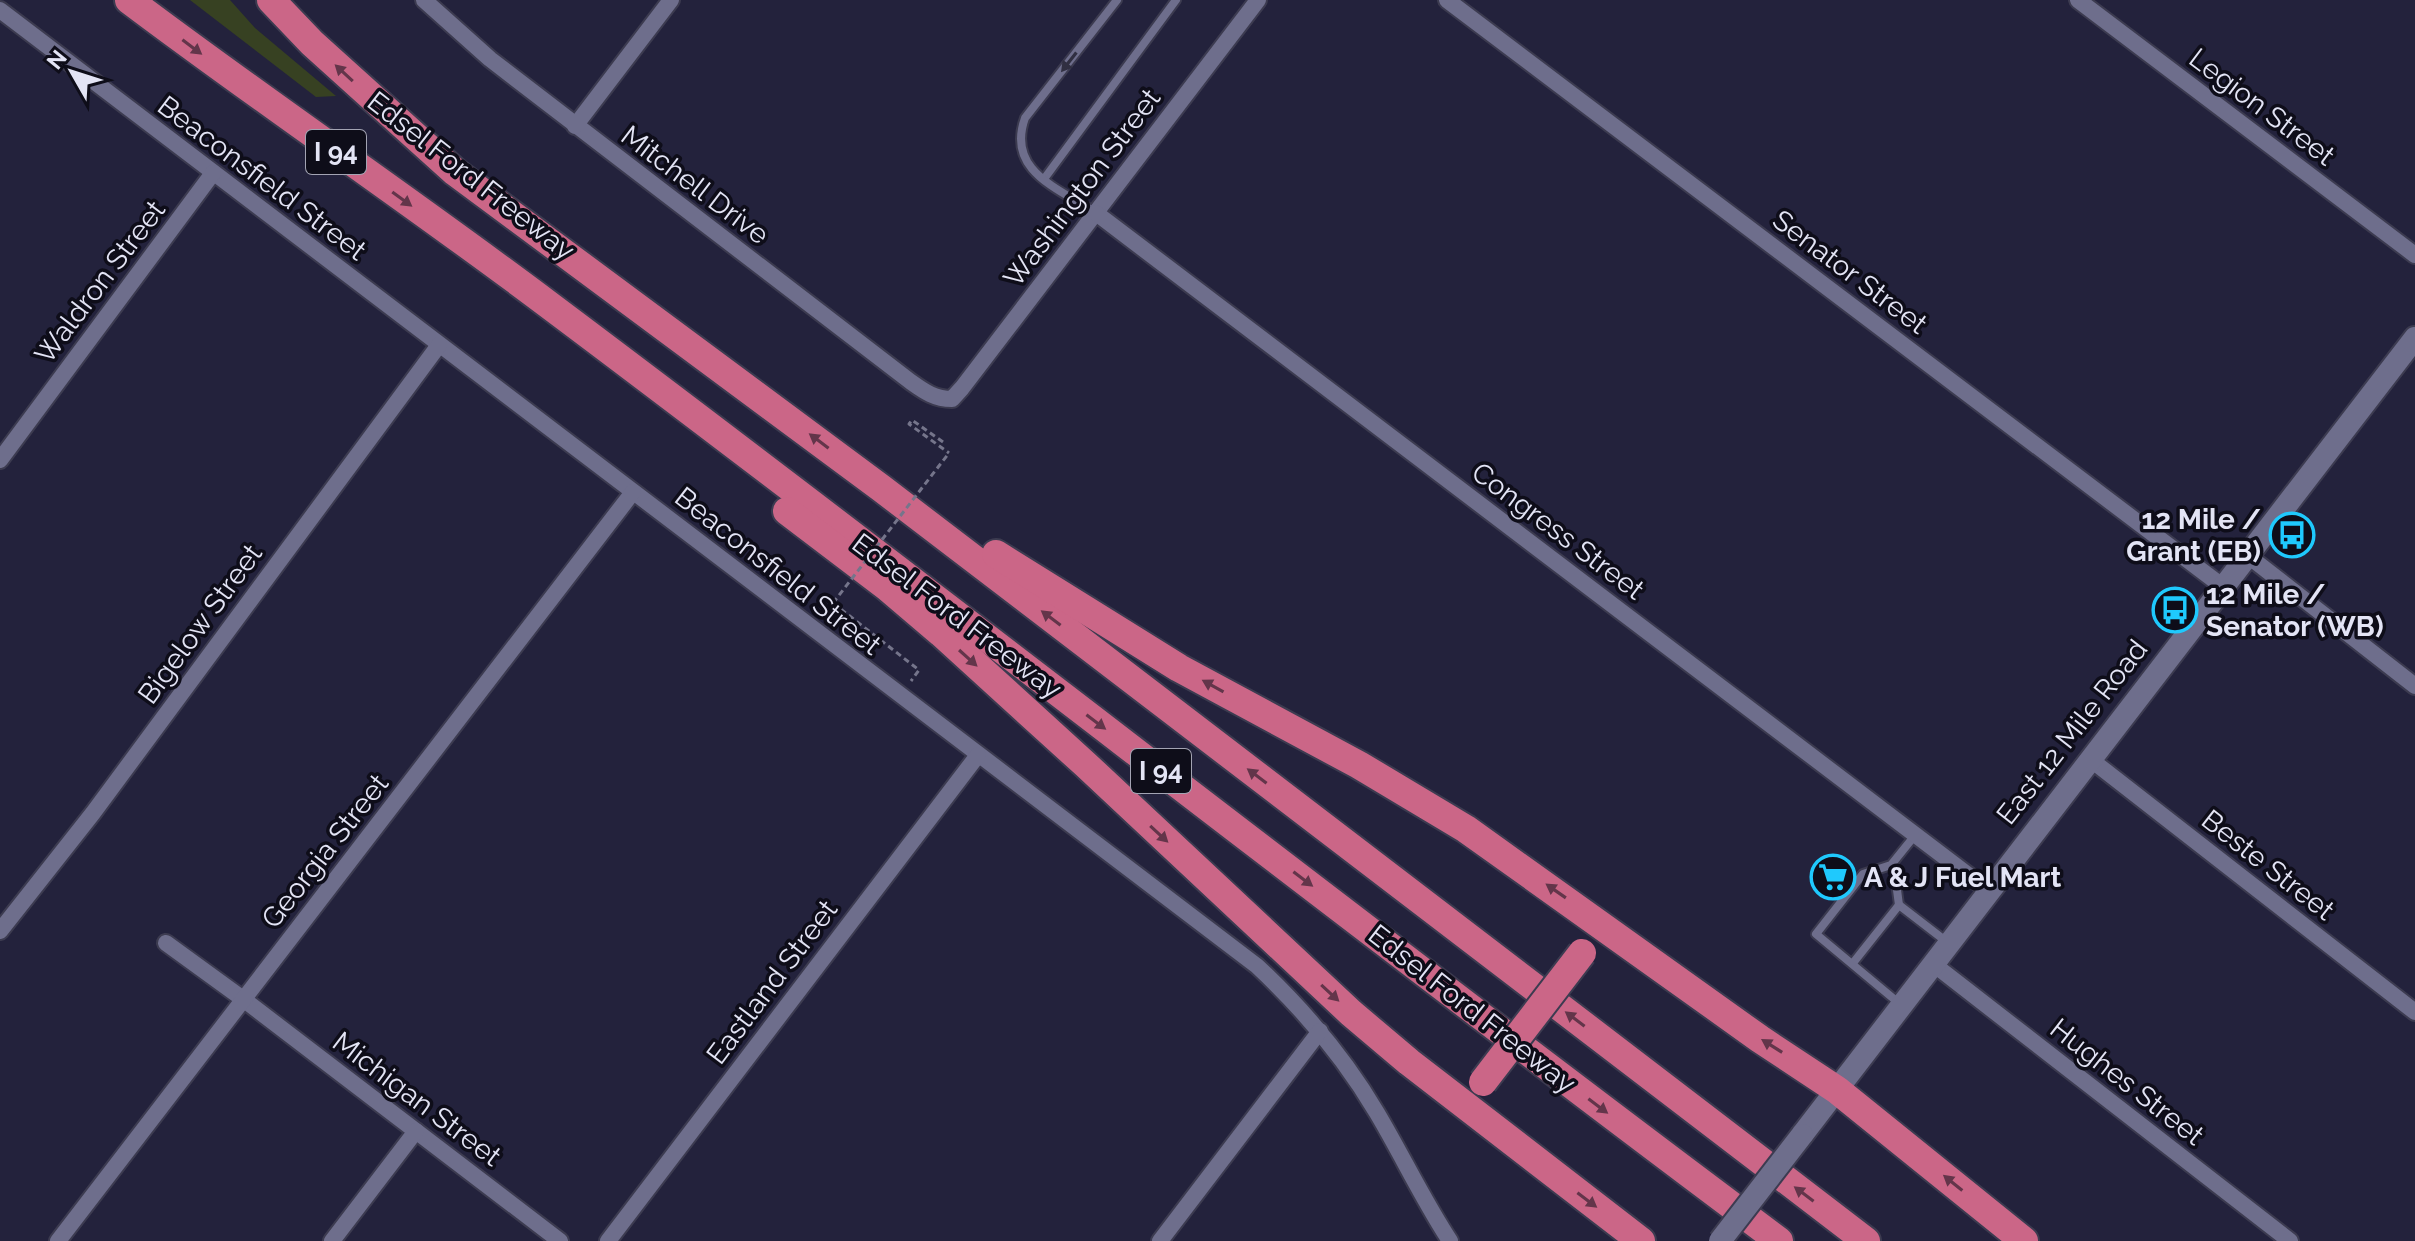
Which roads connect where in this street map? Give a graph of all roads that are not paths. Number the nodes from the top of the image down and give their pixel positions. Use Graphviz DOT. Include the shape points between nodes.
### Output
graph roads {
  1 [pos="129,0"];
  2 [pos="271,0"];
  3 [pos="424,0"];
  4 [pos="671,0"];
  5 [pos="1117,0"];
  6 [pos="1176,0"];
  7 [pos="1258,0"];
  8 [pos="1447,0"];
  9 [pos="2078,0"];
  10 [pos="0,10"];
  11 [pos="575,126"];
  12 [pos="213,173"];
  13 [pos="1044,179"];
  14 [pos="1096,213"];
  15 [pos="2415,255"];
  16 [pos="544,301"];
  17 [pos="439,345"];
  18 [pos="2412,349"];
  19 [pos="943,399"];
  20 [pos="0,460"];
  21 [pos="881,488"];
  22 [pos="633,492"];
  23 [pos="2247,555"];
  24 [pos="2222,586"];
  25 [pos="2415,686"];
  26 [pos="978,755"];
  27 [pos="2090,759"];
  28 [pos="1916,834"];
  29 [pos="1891,865"];
  30 [pos="1894,877"];
  31 [pos="1897,890"];
  32 [pos="1988,890"];
  33 [pos="1899,905"];
  34 [pos="0,931"];
  35 [pos="1620,937"];
  36 [pos="166,943"];
  37 [pos="1948,943"];
  38 [pos="1853,963"];
  39 [pos="1932,963"];
  40 [pos="243,999"];
  41 [pos="1900,1004"];
  42 [pos="2415,1012"];
  43 [pos="1320,1031"];
  44 [pos="1837,1090"];
  45 [pos="1481,1118"];
  46 [pos="416,1131"];
  47 [pos="58,1241"];
  48 [pos="332,1241"];
  49 [pos="560,1241"];
  50 [pos="608,1241"];
  51 [pos="1160,1241"];
  52 [pos="1450,1241"];
  53 [pos="1641,1241"];
  54 [pos="1720,1241"];
  55 [pos="1779,1241"];
  56 [pos="1866,1241"];
  57 [pos="2024,1241"];
  58 [pos="2290,1241"];
  1 -- 16 [label="highway, Edsel Ford Freeway / I 94, one-way"];
  21 -- 2 [label="highway, Edsel Ford Freeway / I 94, one-way" via="455,172"];
  3 -- 11 [label="street, Mitchell Drive"];
  4 -- 11 [label="street"];
  5 -- 13 [label="lane, one-way" via="1025,118 1021,150 1027,166"];
  6 -- 13 [label="lane"];
  7 -- 14 [label="street, Washington Street"];
  8 -- 24 [label="street, Senator Street"];
  9 -- 15 [label="street, Legion Street"];
  10 -- 12 [label="street, Beaconsfield Street"];
  11 -- 19 [label="street, Mitchell Drive" via="911,382"];
  12 -- 17 [label="street, Beaconsfield Street"];
  12 -- 20 [label="street, Waldron Street"];
  13 -- 14 [label="lane"];
  14 -- 19 [label="street, Washington Street" via="962,388 952,399"];
  14 -- 28 [label="street, Congress Street"];
  16 -- 45 [label="highway, one-way" via="684,431 941,633 1351,1013"];
  16 -- 55 [label="highway, Edsel Ford Freeway / I 94, one-way"];
  17 -- 22 [label="street, Beaconsfield Street"];
  17 -- 34 [label="street, Bigelow Street"];
  18 -- 23 [label="main road, East 12 Mile Road"];
  35 -- 21 [label="highway, one-way" via="1425,804 1179,668 955,525"];
  56 -- 21 [label="highway, Edsel Ford Freeway / I 94, one-way"];
  22 -- 26 [label="street, Beaconsfield Street"];
  22 -- 40 [label="street, Georgia Street"];
  23 -- 24 [label="main road, East 12 Mile Road"];
  23 -- 25 [label="street"];
  24 -- 27 [label="main road, East 12 Mile Road"];
  26 -- 43 [label="street, Beaconsfield Street" via="1257,966"];
  26 -- 50 [label="street, Eastland Street"];
  27 -- 32 [label="main road, East 12 Mile Road"];
  27 -- 42 [label="street, Beste Street"];
  28 -- 29 [label="lane"];
  28 -- 32 [label="street, Congress Street"];
  29 -- 30 [label="lane"];
  29 -- 38 [label="lane" via="1863,874 1816,934"];
  31 -- 33 [label="lane"];
  32 -- 37 [label="main road, East 12 Mile Road"];
  33 -- 37 [label="lane"];
  33 -- 38 [label="lane"];
  44 -- 35 [label="highway, one-way"];
  35 -- 45 [label="highway, bridge" via="1599,939 1582,953 1483,1082 1477,1100"];
  36 -- 40 [label="street, Michigan Street"];
  37 -- 39 [label="main road, East 12 Mile Road"];
  38 -- 41 [label="lane"];
  39 -- 41 [label="main road, East 12 Mile Road"];
  39 -- 58 [label="street, Hughes Street"];
  40 -- 46 [label="street, Michigan Street"];
  40 -- 47 [label="street, Georgia Street"];
  41 -- 44 [label="main road, East 12 Mile Road"];
  43 -- 51 [label="street"];
  43 -- 52 [label="street, Beaconsfield Street" via="1378,1114"];
  44 -- 54 [label="main road, East 12 Mile Road, bridge"];
  57 -- 44 [label="highway, one-way"];
  45 -- 53 [label="highway, one-way"];
  46 -- 48 [label="street"];
  46 -- 49 [label="street, Michigan Street"];
}
